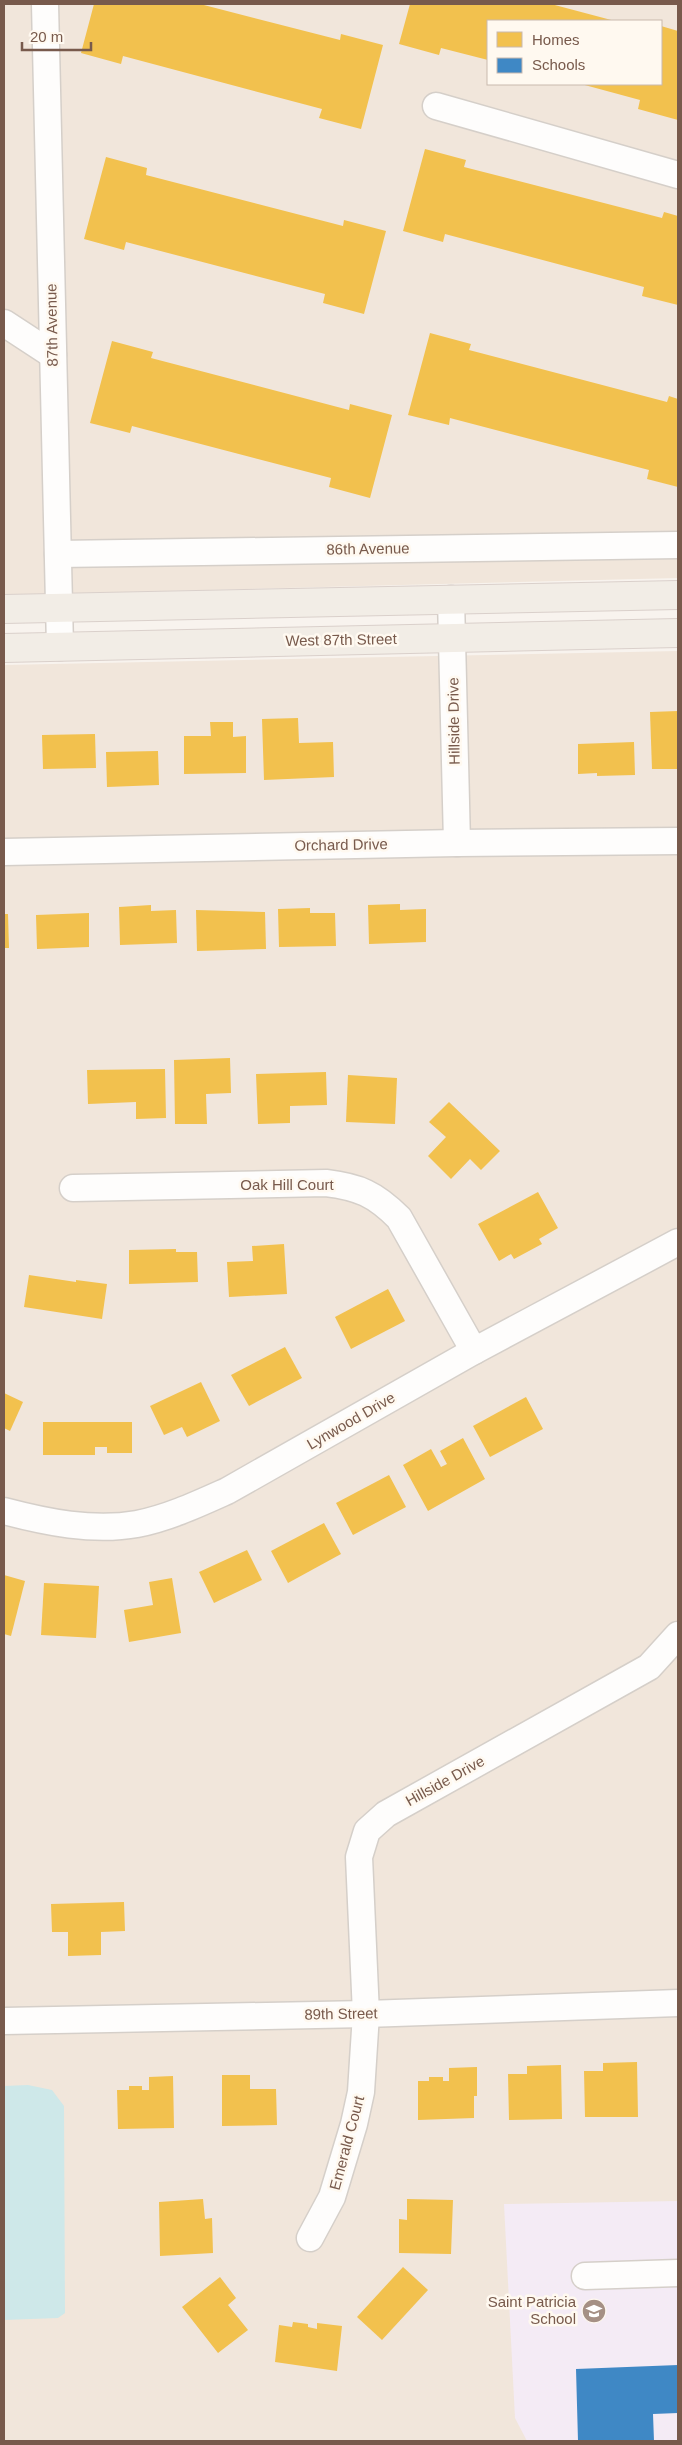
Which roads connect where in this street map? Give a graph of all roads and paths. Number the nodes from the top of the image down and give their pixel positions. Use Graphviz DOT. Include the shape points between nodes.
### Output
graph roads {
  1 [pos="45,4"];
  2 [pos="436,106"];
  3 [pos="678,175"];
  4 [pos="4,323"];
  5 [pos="53,355"];
  6 [pos="678,545"];
  7 [pos="58,554"];
  8 [pos="678,594"];
  9 [pos="451,599"];
  10 [pos="59,608"];
  11 [pos="4,609"];
  12 [pos="678,633"];
  13 [pos="452,638"];
  14 [pos="60,647"];
  15 [pos="4,648"];
  16 [pos="678,841"];
  17 [pos="457,843"];
  18 [pos="4,852"];
  19 [pos="73,1188"];
  20 [pos="678,1242"];
  21 [pos="474,1351"];
  22 [pos="4,1511"];
  23 [pos="678,1636"];
  24 [pos="678,2003"];
  25 [pos="366,2014"];
  26 [pos="4,2021"];
  27 [pos="310,2238"];
  28 [pos="678,2273"];
  29 [pos="585,2276"];
  1 -- 5 [label="street, 87th Avenue"];
  2 -- 3 [label="street"];
  4 -- 5 [label="street"];
  5 -- 7 [label="street, 87th Avenue"];
  6 -- 7 [label="street, 86th Avenue"];
  7 -- 10 [label="street, 87th Avenue"];
  8 -- 9 [label="main road"];
  9 -- 10 [label="main road"];
  9 -- 13 [label="street, Hillside Drive"];
  10 -- 11 [label="main road"];
  10 -- 14 [label="street, 87th Avenue"];
  12 -- 13 [label="main road, West 87th Street"];
  13 -- 14 [label="main road, West 87th Street"];
  13 -- 17 [label="street, Hillside Drive"];
  14 -- 15 [label="main road, West 87th Street"];
  16 -- 17 [label="street, Orchard Drive"];
  17 -- 18 [label="street, Orchard Drive"];
  19 -- 21 [label="street, Oak Hill Court" via="326,1183 366,1192 383,1202 399,1218"];
  20 -- 21 [label="street, Lynwood Drive"];
  21 -- 22 [label="street, Lynwood Drive" via="227,1491 166,1516 136,1524 101,1526 37,1520"];
  23 -- 25 [label="street, Hillside Drive" via="649,1667 386,1814 367,1831 359,1857"];
  24 -- 25 [label="street, 89th Street"];
  25 -- 26 [label="street, 89th Street"];
  25 -- 27 [label="street, Emerald Court" via="361,2092 354,2124 332,2197"];
  28 -- 29 [label="street"];
}
